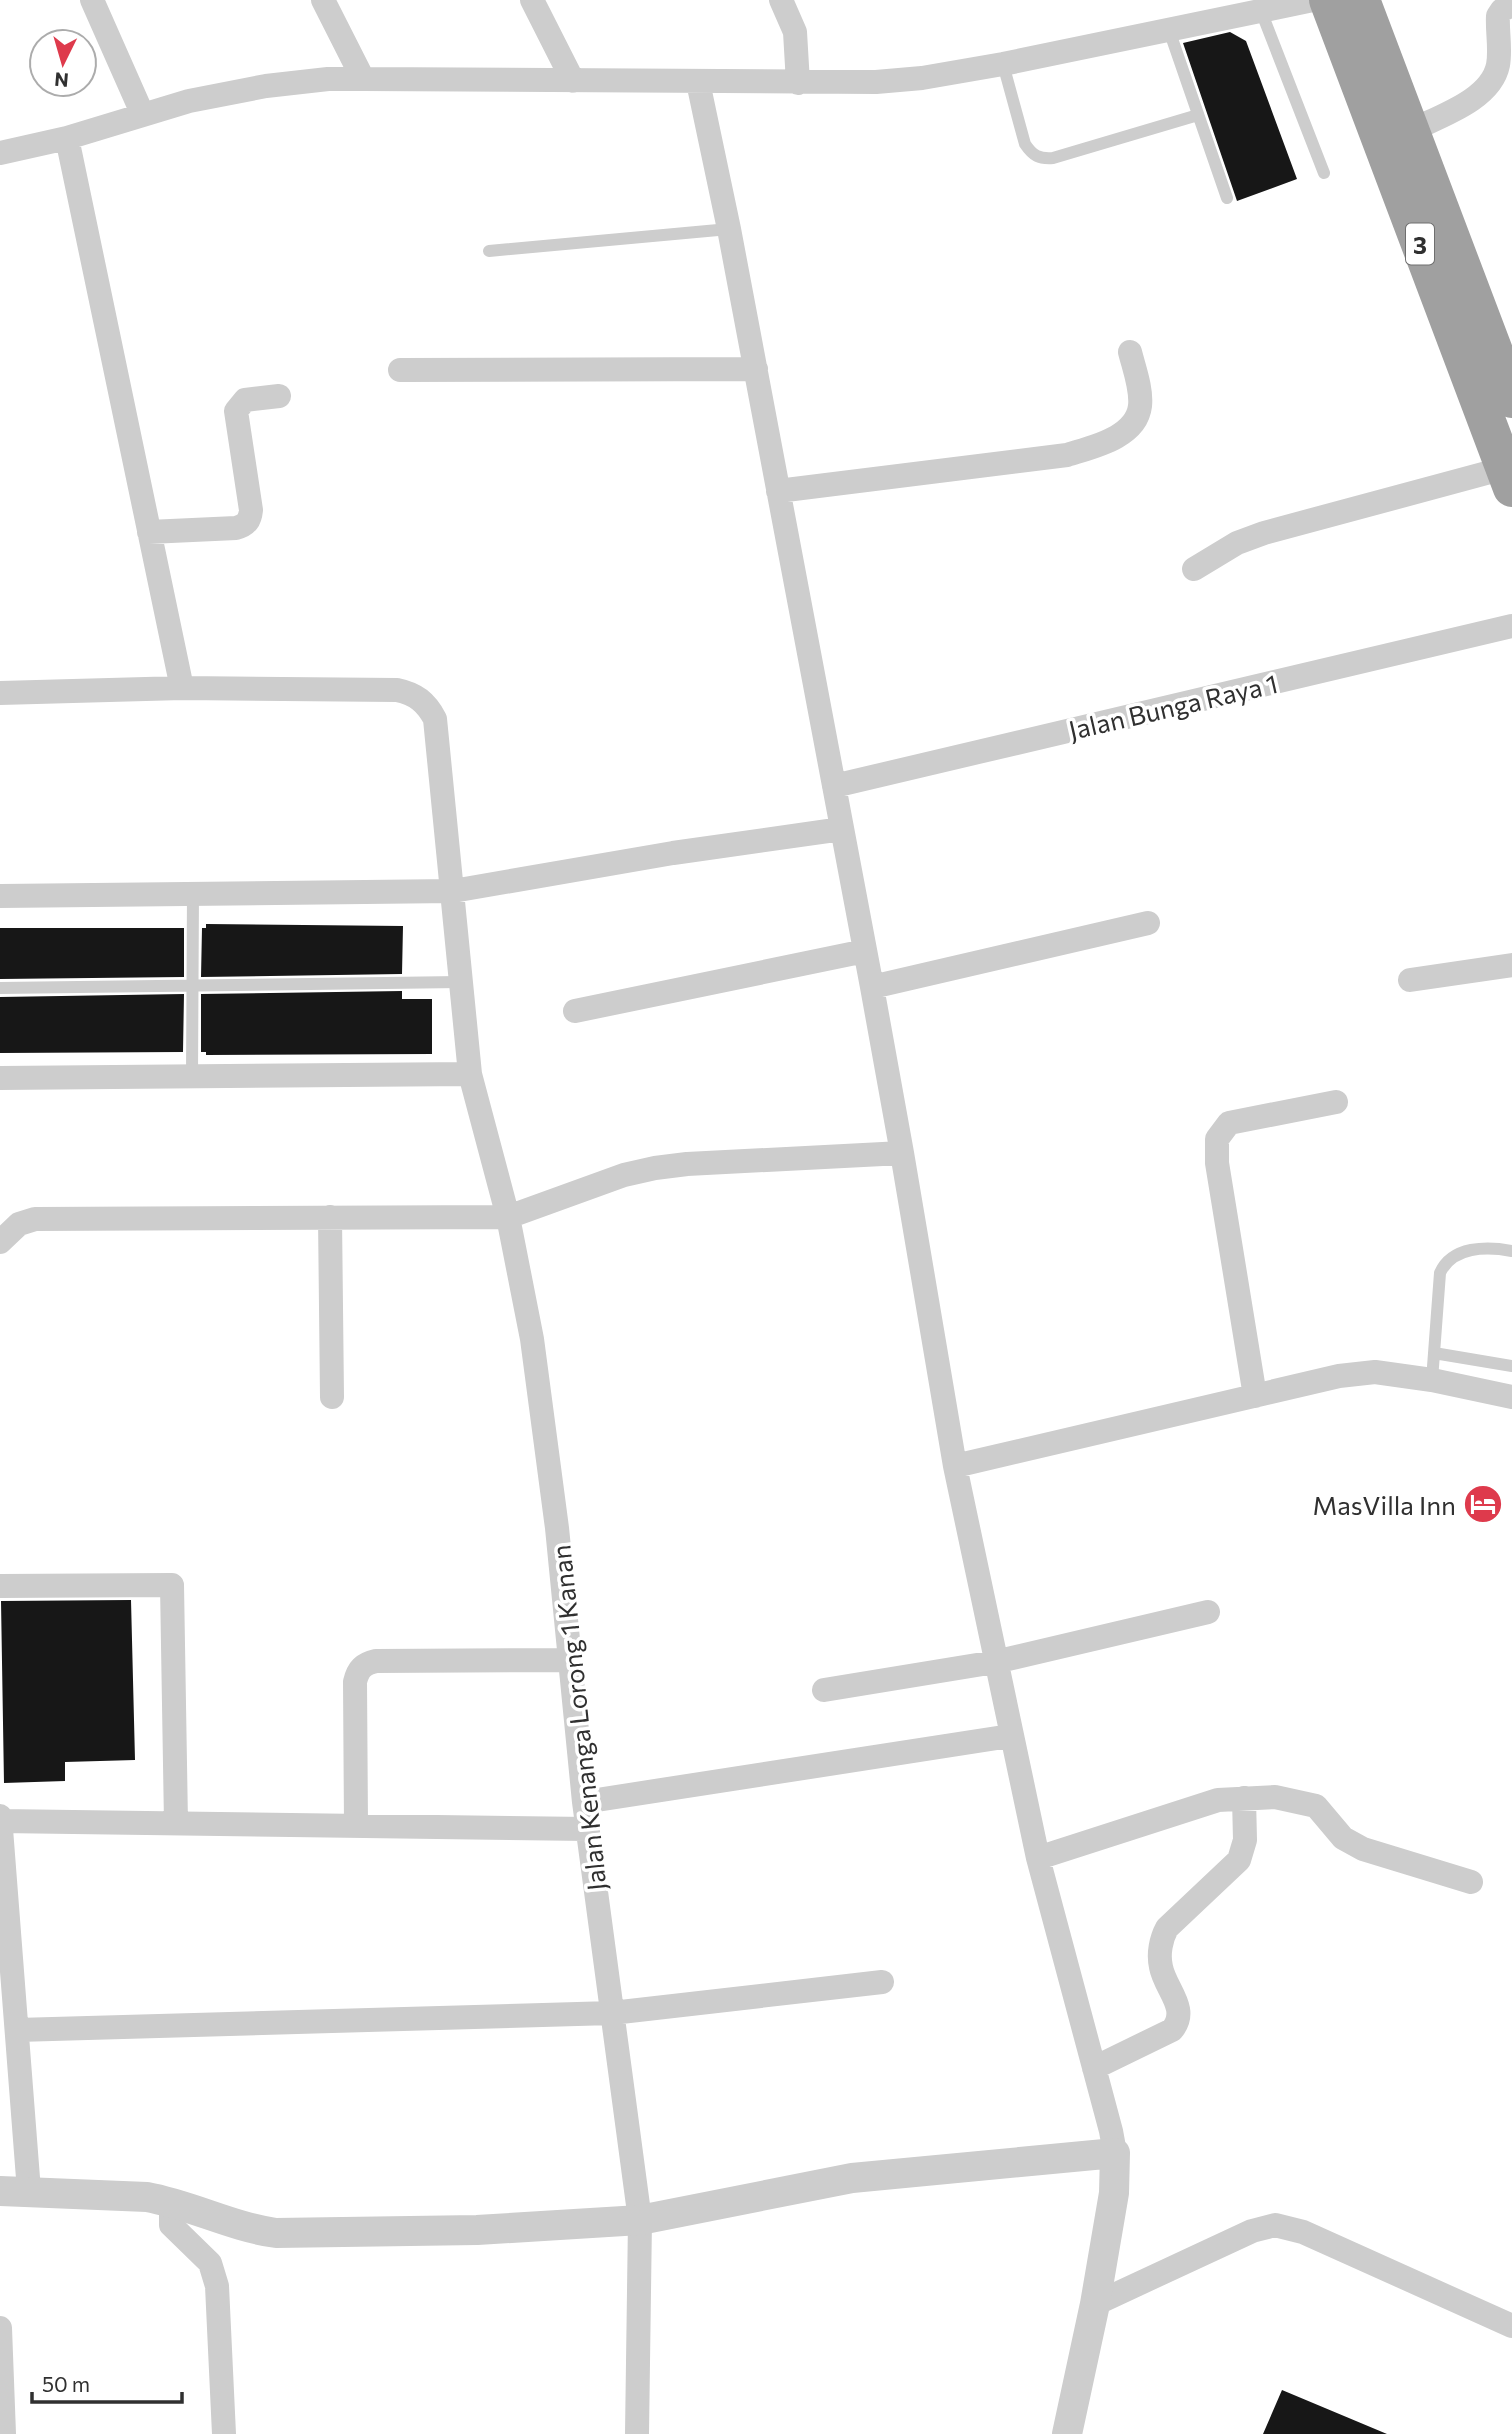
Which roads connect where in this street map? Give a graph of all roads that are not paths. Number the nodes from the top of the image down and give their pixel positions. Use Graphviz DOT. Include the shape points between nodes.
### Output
graph roads {
  1 [pos="92,0"];
  2 [pos="323,0"];
  3 [pos="532,0"];
  4 [pos="781,0"];
  5 [pos="1313,0"];
  6 [pos="1328,0"];
  7 [pos="1361,0"];
  8 [pos="1512,5"];
  9 [pos="1261,11"];
  10 [pos="1169,30"];
  11 [pos="1003,64"];
  12 [pos="363,79"];
  13 [pos="573,81"];
  14 [pos="698,82"];
  15 [pos="798,83"];
  16 [pos="142,113"];
  17 [pos="1198,115"];
  18 [pos="1410,131"];
  19 [pos="67,138"];
  20 [pos="0,153"];
  21 [pos="1324,173"];
  22 [pos="1227,198"];
  23 [pos="729,229"];
  24 [pos="489,251"];
  25 [pos="1130,352"];
  26 [pos="755,369"];
  27 [pos="400,370"];
  28 [pos="279,396"];
  29 [pos="1512,399"];
  30 [pos="1508,478"];
  31 [pos="778,491"];
  32 [pos="149,532"];
  33 [pos="1194,569"];
  34 [pos="1512,626"];
  35 [pos="182,688"];
  36 [pos="0,693"];
  37 [pos="834,786"];
  38 [pos="842,829"];
  39 [pos="453,891"];
  40 [pos="193,892"];
  41 [pos="0,896"];
  42 [pos="1148,923"];
  43 [pos="865,951"];
  44 [pos="1512,965"];
  45 [pos="1410,980"];
  46 [pos="460,982"];
  47 [pos="192,987"];
  48 [pos="0,988"];
  49 [pos="872,988"];
  50 [pos="575,1011"];
  51 [pos="470,1074"];
  52 [pos="192,1076"];
  53 [pos="0,1078"];
  54 [pos="1336,1102"];
  55 [pos="902,1153"];
  56 [pos="330,1217"];
  57 [pos="508,1217"];
  58 [pos="1,1238"];
  59 [pos="1512,1251"];
  60 [pos="1434,1353"];
  61 [pos="1512,1366"];
  62 [pos="1432,1380"];
  63 [pos="1255,1396"];
  64 [pos="332,1397"];
  65 [pos="1512,1397"];
  66 [pos="955,1466"];
  67 [pos="0,1586"];
  68 [pos="1208,1612"];
  69 [pos="571,1660"];
  70 [pos="995,1662"];
  71 [pos="824,1690"];
  72 [pos="1010,1736"];
  73 [pos="1244,1798"];
  74 [pos="584,1802"];
  75 [pos="0,1819"];
  76 [pos="176,1823"];
  77 [pos="356,1825"];
  78 [pos="588,1829"];
  79 [pos="1038,1858"];
  80 [pos="1471,1882"];
  81 [pos="882,1982"];
  82 [pos="612,2013"];
  83 [pos="17,2030"];
  84 [pos="1094,2068"];
  85 [pos="1115,2153"];
  86 [pos="14,2191"];
  87 [pos="171,2201"];
  88 [pos="640,2220"];
  89 [pos="1095,2304"];
  90 [pos="1512,2326"];
  91 [pos="0,2328"];
  92 [pos="4,2434"];
  93 [pos="224,2434"];
  94 [pos="637,2434"];
  95 [pos="1067,2434"];
  1 -- 16 [label="street"];
  2 -- 12 [label="street"];
  3 -- 13 [label="street"];
  4 -- 15 [label="street" via="795,32"];
  5 -- 9 [label="street"];
  6 -- 30 [label="highway, 3"];
  7 -- 18 [label="highway, 3"];
  8 -- 18 [label="street" via="1498,16 1498,63 1489,86"];
  9 -- 10 [label="street"];
  9 -- 21 [label="lane"];
  10 -- 11 [label="street"];
  10 -- 17 [label="lane"];
  11 -- 15 [label="street" via="922,78"];
  11 -- 17 [label="lane" via="1026,144 1040,159"];
  12 -- 13 [label="street"];
  12 -- 16 [label="street" via="265,86"];
  13 -- 14 [label="street"];
  14 -- 15 [label="street"];
  14 -- 23 [label="street"];
  16 -- 19 [label="street"];
  17 -- 22 [label="lane"];
  18 -- 29 [label="highway, 3"];
  19 -- 20 [label="street"];
  19 -- 32 [label="street"];
  23 -- 24 [label="lane"];
  23 -- 26 [label="street"];
  25 -- 31 [label="street" via="1140,406 1126,430 1103,443 1067,456"];
  26 -- 27 [label="street"];
  26 -- 31 [label="street"];
  28 -- 32 [label="street" via="245,400 236,411 251,510 248,522 236,528"];
  30 -- 33 [label="street" via="1264,533"];
  31 -- 37 [label="street"];
  32 -- 35 [label="street"];
  34 -- 37 [label="street, Jalan Bunga Raya 1"];
  35 -- 36 [label="street, Jalan Kenanga Lorong 1 Kanan"];
  35 -- 39 [label="street, Jalan Kenanga Lorong 1 Kanan" via="397,690 421,699 435,719"];
  37 -- 38 [label="street"];
  38 -- 39 [label="street"];
  38 -- 43 [label="street"];
  39 -- 40 [label="street"];
  39 -- 46 [label="street, Jalan Kenanga Lorong 1 Kanan"];
  40 -- 41 [label="street"];
  40 -- 47 [label="lane"];
  42 -- 49 [label="street"];
  43 -- 49 [label="street"];
  43 -- 50 [label="street"];
  44 -- 45 [label="street"];
  46 -- 47 [label="lane"];
  46 -- 51 [label="street, Jalan Kenanga Lorong 1 Kanan"];
  47 -- 48 [label="lane"];
  47 -- 52 [label="lane"];
  49 -- 55 [label="street"];
  51 -- 52 [label="street"];
  51 -- 57 [label="street, Jalan Kenanga Lorong 1 Kanan"];
  52 -- 53 [label="street"];
  54 -- 63 [label="street" via="1229,1124 1217,1139 1217,1163"];
  55 -- 57 [label="street" via="655,1168"];
  55 -- 66 [label="street"];
  56 -- 57 [label="street"];
  56 -- 58 [label="street" via="35,1219"];
  56 -- 64 [label="street"];
  57 -- 69 [label="street, Jalan Kenanga Lorong 1 Kanan" via="534,1352"];
  59 -- 60 [label="lane" via="1479,1248 1461,1252 1444,1264"];
  60 -- 61 [label="lane"];
  60 -- 62 [label="lane"];
  62 -- 63 [label="street" via="1375,1372"];
  62 -- 65 [label="street"];
  63 -- 66 [label="street"];
  66 -- 70 [label="street"];
  67 -- 76 [label="street" via="172,1585"];
  68 -- 70 [label="street"];
  69 -- 74 [label="street, Jalan Kenanga Lorong 1 Kanan"];
  69 -- 77 [label="street" via="365,1664 355,1682"];
  70 -- 71 [label="street"];
  70 -- 72 [label="street"];
  72 -- 74 [label="street"];
  72 -- 79 [label="street"];
  73 -- 79 [label="street" via="1218,1800"];
  73 -- 80 [label="street" via="1275,1797 1316,1806 1343,1838 1363,1849"];
  73 -- 84 [label="street" via="1245,1840 1239,1860 1161,1939 1161,1966 1179,2010 1178,2022 1172,2030"];
  74 -- 78 [label="street, Jalan Kenanga Lorong 1 Kanan"];
  75 -- 76 [label="street"];
  75 -- 83 [label="street"];
  76 -- 77 [label="street"];
  77 -- 78 [label="street"];
  78 -- 82 [label="street, Jalan Kenanga Lorong 1 Kanan"];
  79 -- 84 [label="street"];
  81 -- 82 [label="street"];
  82 -- 83 [label="street"];
  82 -- 88 [label="street, Jalan Kenanga Lorong 1 Kanan"];
  83 -- 86 [label="street"];
  84 -- 85 [label="street"];
  85 -- 88 [label="street" via="852,2178"];
  85 -- 89 [label="street" via="1114,2193"];
  86 -- 87 [label="street"];
  87 -- 88 [label="street" via="263,2231 293,2234"];
  87 -- 93 [label="street" via="171,2225 210,2263 217,2286"];
  88 -- 94 [label="street, Jalan Kenanga Lorong 1 Kanan"];
  89 -- 90 [label="street" via="1252,2231 1275,2225 1303,2232"];
  89 -- 95 [label="street"];
  91 -- 92 [label="street"];
}
